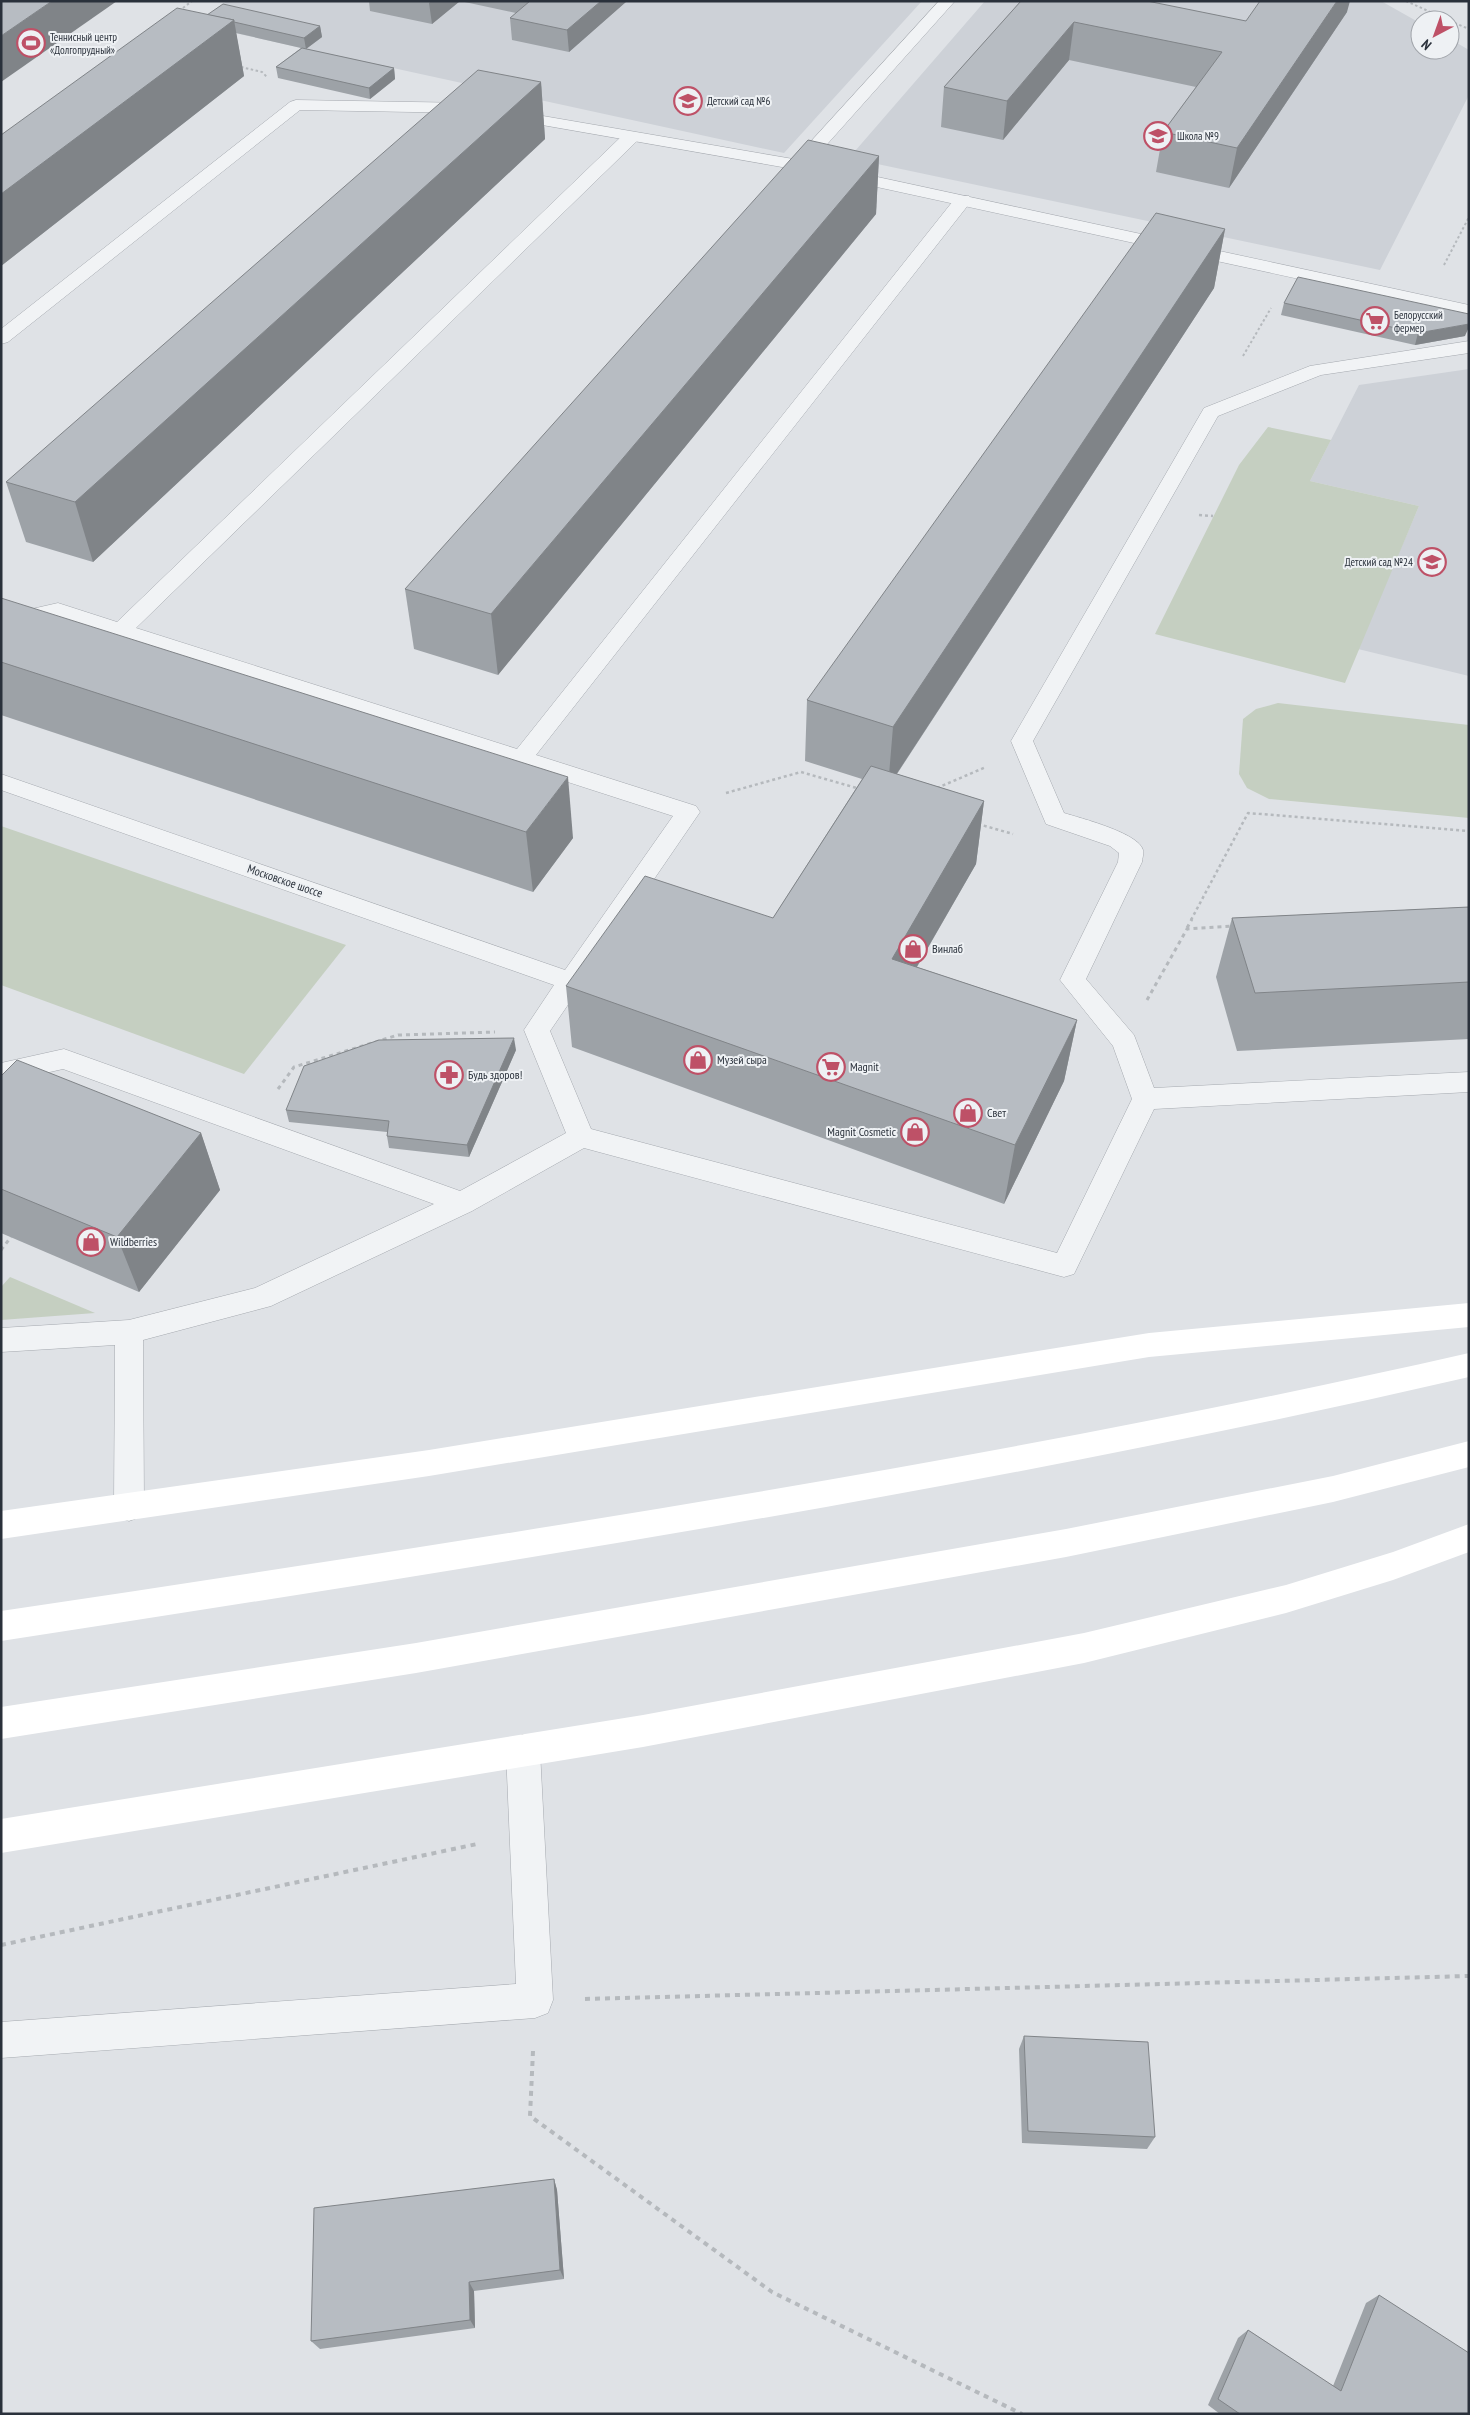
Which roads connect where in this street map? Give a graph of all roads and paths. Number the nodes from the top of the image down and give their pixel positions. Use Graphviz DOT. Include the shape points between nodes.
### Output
graph roads {
  1 [pos="192,1"];
  2 [pos="948,1"];
  3 [pos="1406,1"];
  4 [pos="1426,10"];
  5 [pos="177,12"];
  6 [pos="234,66"];
  7 [pos="296,105"];
  8 [pos="631,137"];
  9 [pos="799,165"];
  10 [pos="963,200"];
  11 [pos="1469,216"];
  12 [pos="1291,272"];
  13 [pos="1426,302"];
  14 [pos="1469,311"];
  15 [pos="1,338"];
  16 [pos="1469,347"];
  17 [pos="1211,412"];
  18 [pos="1,623"];
  19 [pos="121,630"];
  20 [pos="1026,751"];
  21 [pos="521,758"];
  22 [pos="1,782"];
  23 [pos="865,791"];
  24 [pos="928,791"];
  25 [pos="688,812"];
  26 [pos="1054,818"];
  27 [pos="977,824"];
  28 [pos="1469,831"];
  29 [pos="1236,926"];
  30 [pos="1187,929"];
  31 [pos="569,981"];
  32 [pos="537,1030"];
  33 [pos="1125,1042"];
  34 [pos="1,1073"];
  35 [pos="1469,1082"];
  36 [pos="1145,1099"];
  37 [pos="251,1126"];
  38 [pos="581,1137"];
  39 [pos="462,1203"];
  40 [pos="11,1237"];
  41 [pos="1,1250"];
  42 [pos="1469,1315"];
  43 [pos="129,1332"];
  44 [pos="1,1340"];
  45 [pos="1469,1365"];
  46 [pos="1469,1454"];
  47 [pos="129,1507"];
  48 [pos="1,1525"];
  49 [pos="1469,1538"];
  50 [pos="1,1626"];
  51 [pos="1,1723"];
  52 [pos="523,1751"];
  53 [pos="1,1836"];
  54 [pos="478,1844"];
  55 [pos="1,1945"];
  56 [pos="1469,1976"];
  57 [pos="535,2000"];
  58 [pos="1,2040"];
  59 [pos="1022,2414"];
  1 -- 5 [label="path"];
  2 -- 9 [label="street"];
  3 -- 4 [label="path"];
  6 -- 7 [label="path" via="262,72"];
  7 -- 8 [label="street" via="470,108"];
  7 -- 15 [label="street"];
  8 -- 9 [label="street"];
  8 -- 19 [label="street"];
  9 -- 10 [label="street"];
  10 -- 12 [label="street"];
  10 -- 21 [label="street"];
  11 -- 13 [label="path"];
  12 -- 13 [label="street"];
  12 -- 17 [label="path"];
  13 -- 14 [label="street"];
  16 -- 17 [label="street" via="1317,370"];
  17 -- 20 [label="street" via="1022,741"];
  18 -- 19 [label="street" via="58,610"];
  19 -- 21 [label="street"];
  20 -- 24 [label="path"];
  20 -- 26 [label="street"];
  21 -- 25 [label="street"];
  22 -- 31 [label="street, Московское шоссе"];
  23 -- 25 [label="path" via="801,772 717,796"];
  25 -- 31 [label="street"];
  26 -- 27 [label="path" via="1024,837"];
  26 -- 33 [label="street" via="1118,840 1132,850 1130,862 1072,980"];
  28 -- 30 [label="path" via="1248,813"];
  29 -- 30 [label="path"];
  30 -- 33 [label="path"];
  31 -- 32 [label="street"];
  32 -- 37 [label="path" via="398,1035 294,1067"];
  32 -- 38 [label="street"];
  33 -- 36 [label="street"];
  34 -- 37 [label="street" via="64,1059"];
  35 -- 36 [label="street"];
  36 -- 38 [label="street" via="1064,1266"];
  37 -- 39 [label="street"];
  38 -- 39 [label="street"];
  39 -- 43 [label="street" via="261,1298"];
  40 -- 41 [label="path"];
  42 -- 47 [label="street" via="1149,1345 429,1463"];
  43 -- 44 [label="street"];
  43 -- 47 [label="street"];
  45 -- 50 [label="street" via="1294,1405 1036,1456 406,1564"];
  46 -- 51 [label="street" via="1333,1489 1066,1543 416,1658"];
  47 -- 48 [label="street"];
  49 -- 52 [label="street" via="1393,1566 1286,1599 1084,1648"];
  52 -- 53 [label="street"];
  52 -- 57 [label="street"];
  54 -- 55 [label="path"];
  56 -- 57 [label="path"];
  57 -- 58 [label="street"];
  57 -- 59 [label="path" via="530,2116 772,2292"];
}
